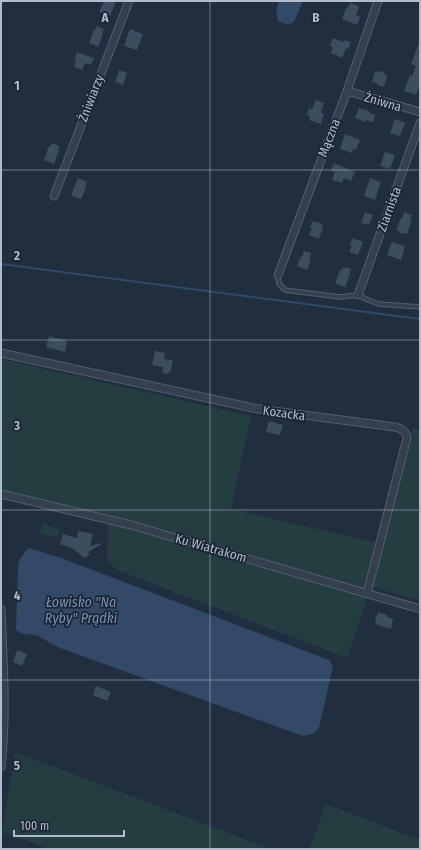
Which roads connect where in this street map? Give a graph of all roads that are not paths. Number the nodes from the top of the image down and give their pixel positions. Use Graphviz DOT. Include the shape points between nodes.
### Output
graph roads {
  1 [pos="129,1"];
  2 [pos="378,1"];
  3 [pos="347,91"];
  4 [pos="420,112"];
  5 [pos="420,123"];
  6 [pos="54,196"];
  7 [pos="278,275"];
  8 [pos="358,295"];
  9 [pos="420,307"];
  10 [pos="1,353"];
  11 [pos="1,494"];
  12 [pos="367,593"];
  13 [pos="1,609"];
  14 [pos="420,609"];
  15 [pos="1,767"];
  1 -- 6 [label="street, Żniwiarzy"];
  2 -- 3 [label="street, Mączna"];
  3 -- 4 [label="street, Żniwna"];
  3 -- 7 [label="street, Mączna"];
  5 -- 8 [label="street, Ziarnista"];
  7 -- 8 [label="lane" via="279,284 285,290 340,297"];
  8 -- 9 [label="lane" via="379,304"];
  10 -- 12 [label="street, Kozacka" via="258,409 404,431 407,438"];
  11 -- 12 [label="street, Ku Wiatrakom" via="131,525"];
  12 -- 14 [label="street, Ku Wiatrakom"];
  13 -- 15 [label="street" via="4,740"];
}
